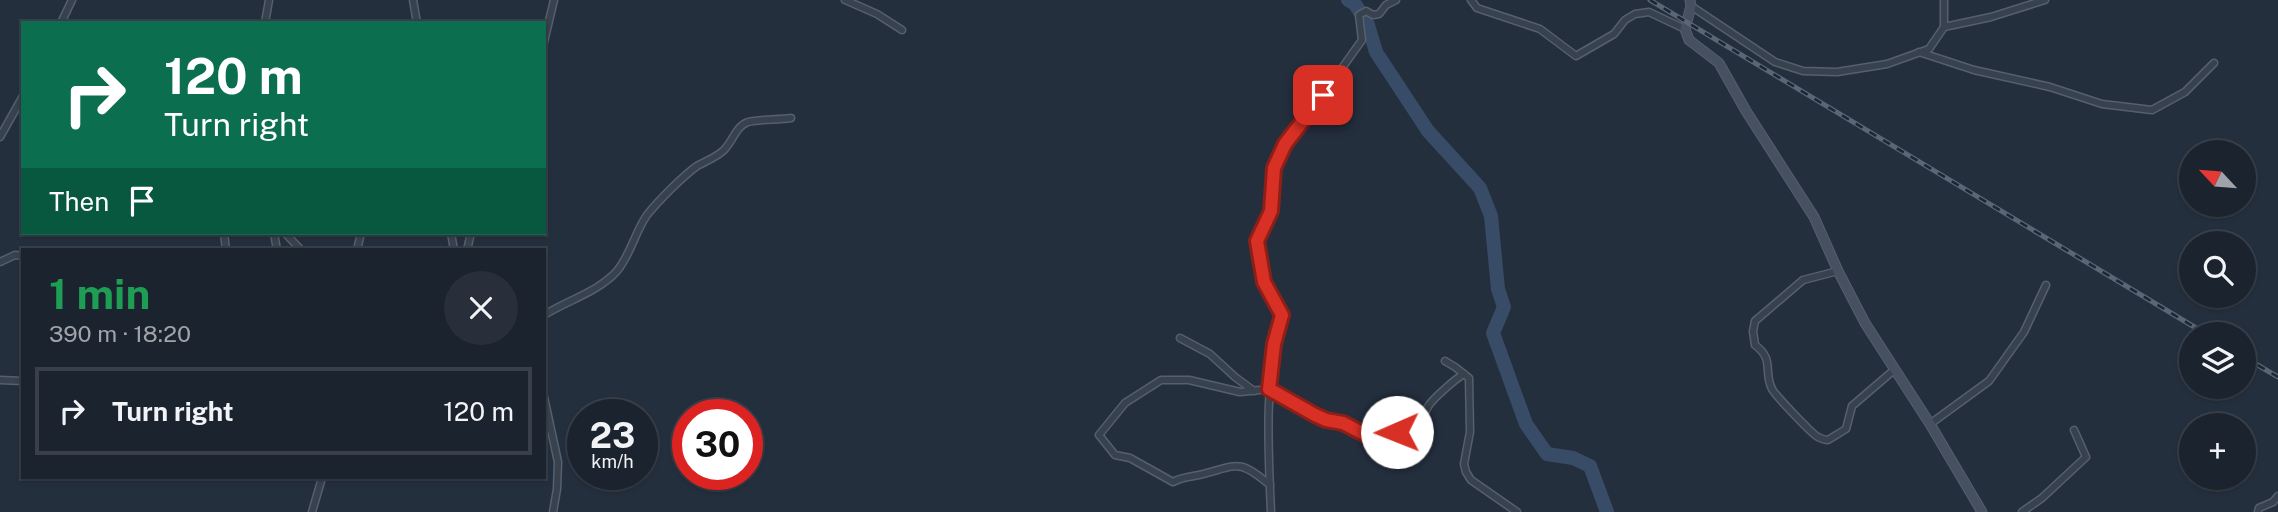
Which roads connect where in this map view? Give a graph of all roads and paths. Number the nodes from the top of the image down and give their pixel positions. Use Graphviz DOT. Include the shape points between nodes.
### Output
graph roads {
  1 [pos="72,0"];
  2 [pos="270,0"];
  3 [pos="413,0"];
  4 [pos="554,0"];
  5 [pos="845,0"];
  6 [pos="1396,0"];
  7 [pos="1471,0"];
  8 [pos="1944,0"];
  9 [pos="2045,0"];
  10 [pos="1690,3"];
  11 [pos="62,21"];
  12 [pos="265,21"];
  13 [pos="417,21"];
  14 [pos="1944,27"];
  15 [pos="1685,29"];
  16 [pos="902,30"];
  17 [pos="546,33"];
  18 [pos="1919,52"];
  19 [pos="2214,63"];
  20 [pos="21,100"];
  21 [pos="791,118"];
  22 [pos="0,137"];
  23 [pos="287,235"];
  24 [pos="299,248"];
  25 [pos="21,256"];
  26 [pos="0,262"];
  27 [pos="1838,271"];
  28 [pos="2046,285"];
  29 [pos="546,314"];
  30 [pos="1180,338"];
  31 [pos="1445,362"];
  32 [pos="1894,370"];
  33 [pos="1464,374"];
  34 [pos="0,380"];
  35 [pos="21,381"];
  36 [pos="1269,389"];
  37 [pos="1254,391"];
  38 [pos="546,406"];
  39 [pos="1930,424"];
  40 [pos="2074,430"];
  41 [pos="322,479"];
  42 [pos="1270,485"];
  43 [pos="2278,496"];
  44 [pos="312,512"];
  45 [pos="553,512"];
  46 [pos="1271,512"];
  47 [pos="1517,512"];
  48 [pos="1982,512"];
  49 [pos="2022,512"];
  50 [pos="2258,512"];
  1 -- 11 [label="street"];
  2 -- 12 [label="street"];
  3 -- 13 [label="street"];
  4 -- 17 [label="street"];
  5 -- 16 [label="street"];
  6 -- 36 [label="street" via="1377,15 1362,14 1361,42 1285,144 1274,168 1271,211 1257,241 1264,282 1282,315"];
  7 -- 15 [label="street" via="1477,8 1540,29 1576,57 1614,34 1635,14 1649,12"];
  8 -- 14 [label="street"];
  9 -- 14 [label="street"];
  10 -- 15 [label="street"];
  10 -- 18 [label="street" via="1775,62 1803,71 1837,72 1887,64"];
  14 -- 18 [label="street" via="1928,49"];
  15 -- 27 [label="street" via="1689,40 1719,63 1814,217"];
  18 -- 19 [label="street" via="1973,71 2040,84 2102,104 2152,110 2185,92"];
  20 -- 22 [label="street"];
  21 -- 29 [label="street" via="747,122 730,144 688,174 649,213 617,270 599,286"];
  23 -- 24 [label="street"];
  25 -- 26 [label="street"];
  27 -- 32 [label="street"];
  27 -- 32 [label="street" via="1803,280 1755,321 1755,345 1768,361 1773,392 1811,432 1828,440 1846,429 1852,406"];
  28 -- 39 [label="street" via="2024,332 1989,381"];
  30 -- 37 [label="street" via="1210,354"];
  31 -- 33 [label="street"];
  32 -- 39 [label="street"];
  33 -- 36 [label="street" via="1429,405 1419,426 1380,436 1326,420"];
  33 -- 47 [label="street" via="1469,378 1471,432 1465,472"];
  34 -- 35 [label="street"];
  36 -- 37 [label="street"];
  36 -- 42 [label="street"];
  37 -- 42 [label="street" via="1161,380 1125,403 1099,435 1115,456 1130,458 1173,482 1234,464"];
  38 -- 45 [label="street" via="558,462"];
  39 -- 48 [label="street"];
  40 -- 49 [label="street" via="2087,457"];
  41 -- 44 [label="street"];
  42 -- 46 [label="street"];
  43 -- 50 [label="street"];
}
